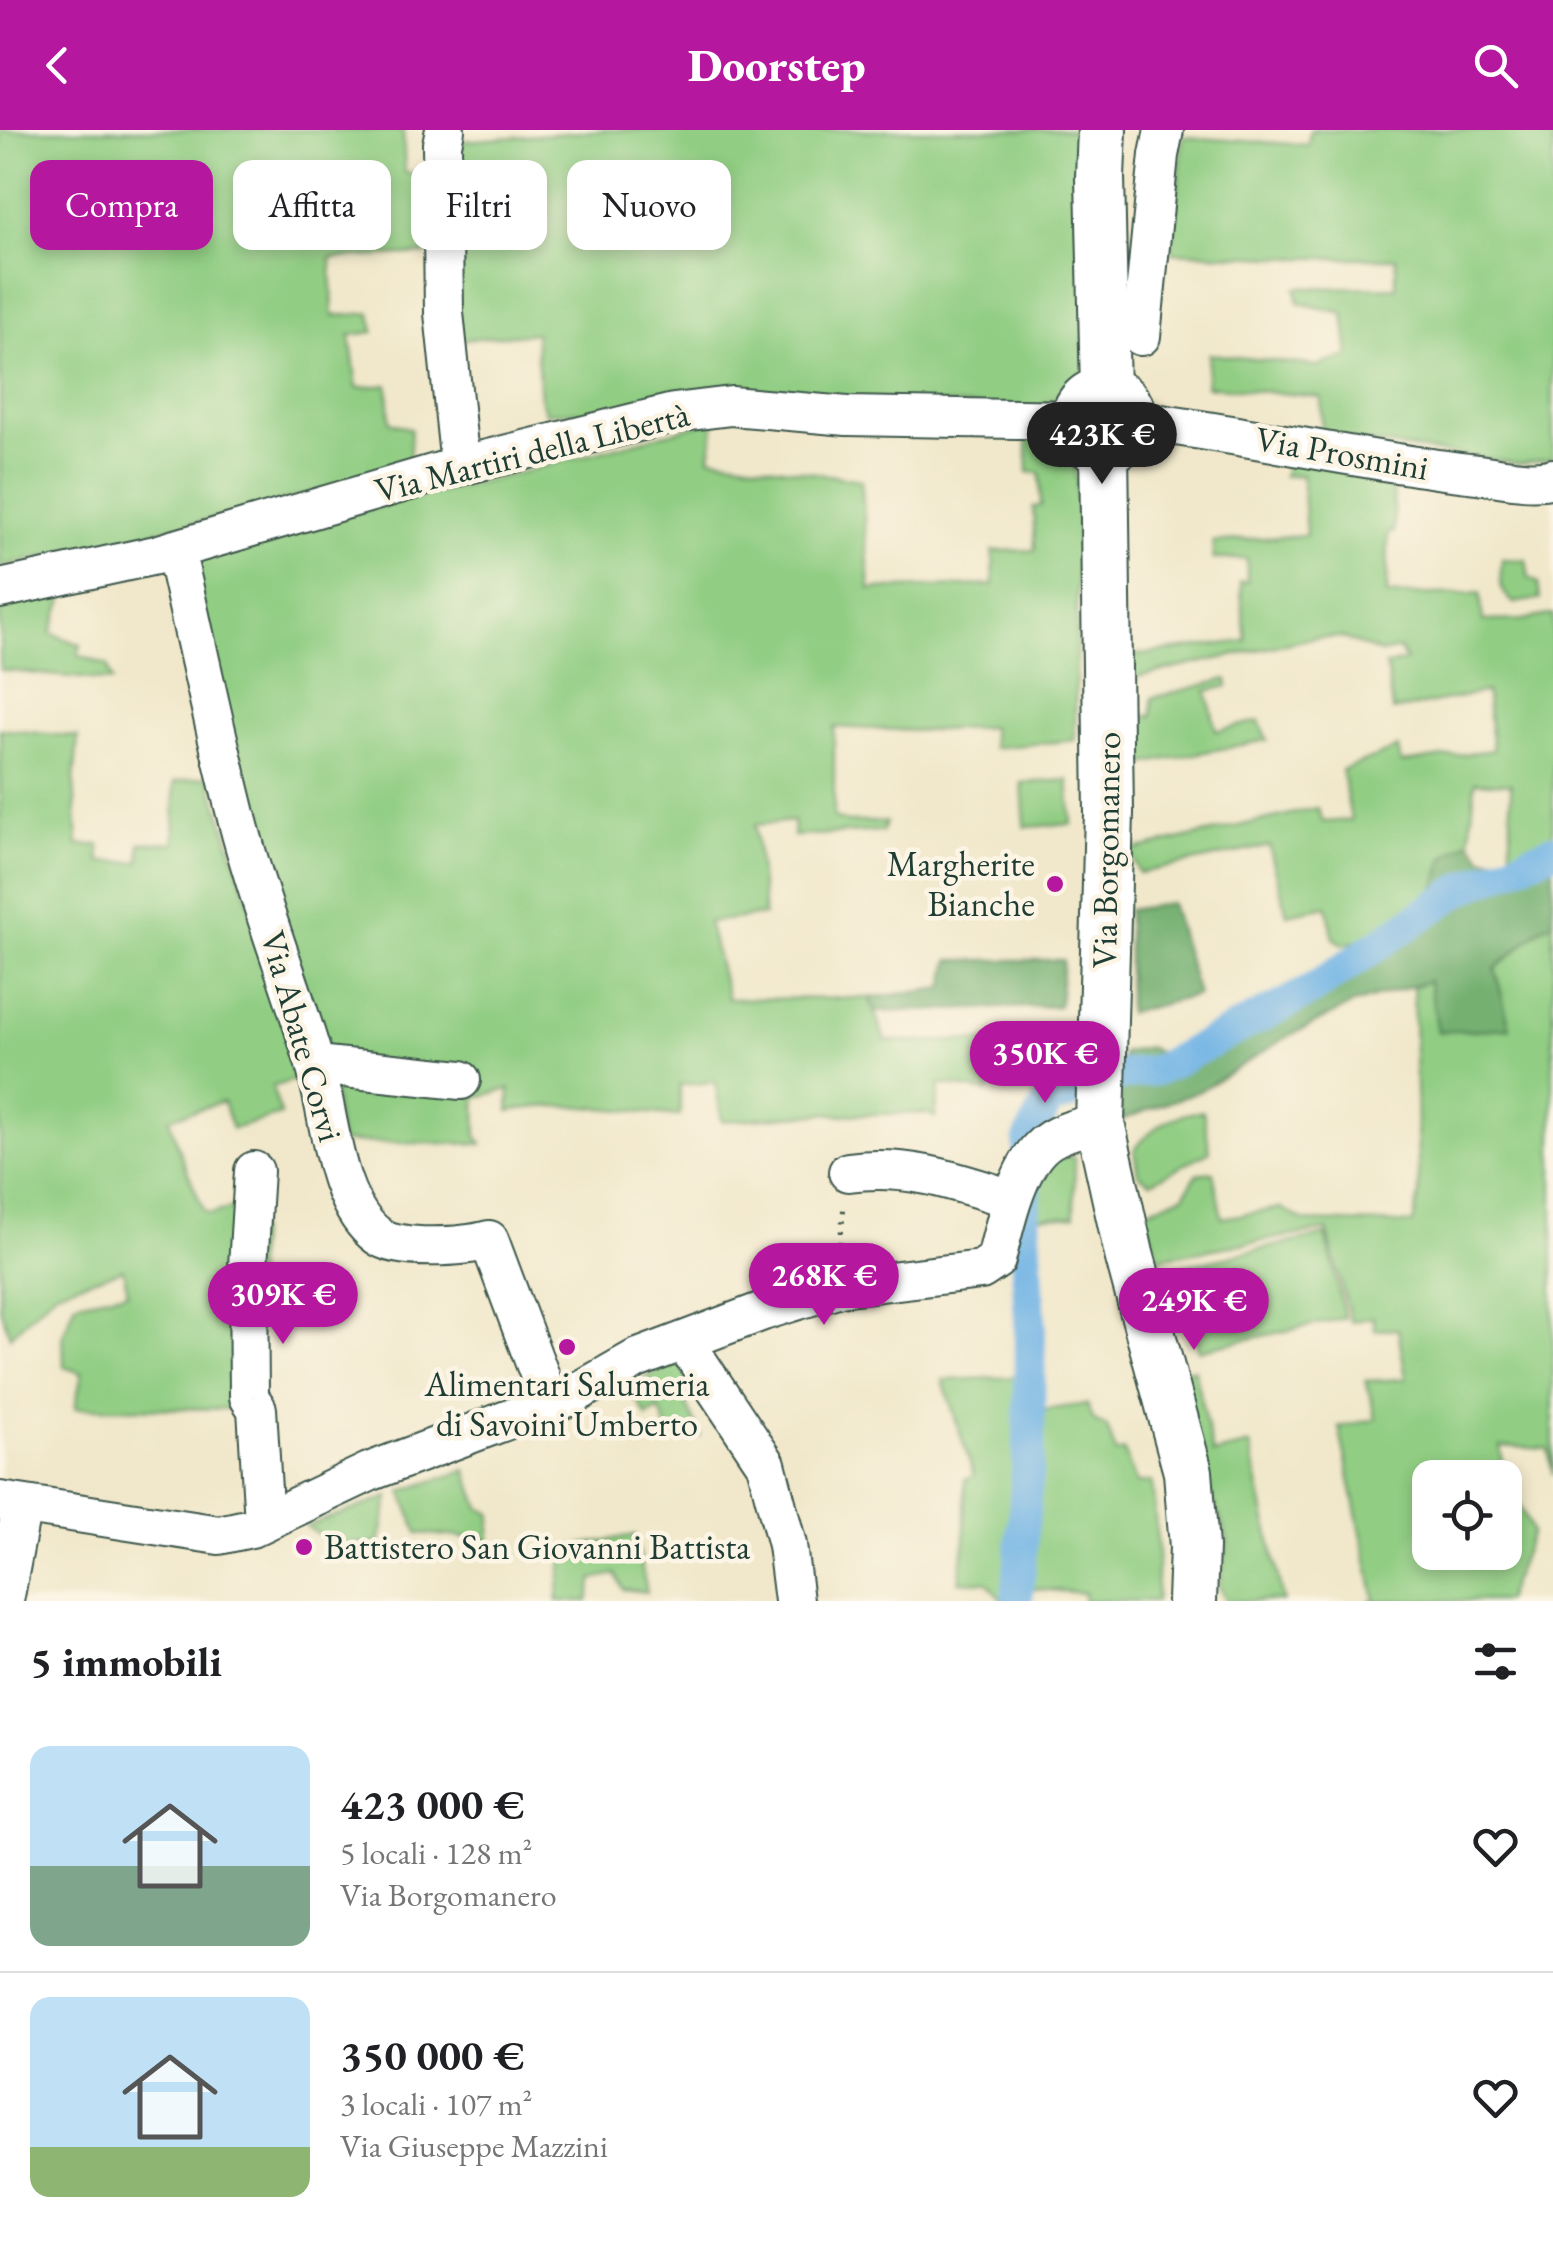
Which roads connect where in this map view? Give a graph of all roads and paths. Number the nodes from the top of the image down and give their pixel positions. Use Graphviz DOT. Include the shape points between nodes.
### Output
graph roads {
  1 [pos="445,130"];
  2 [pos="1102,130"];
  3 [pos="1161,142"];
  4 [pos="1100,177"];
  5 [pos="1142,336"];
  6 [pos="1104,420"];
  7 [pos="460,466"];
  8 [pos="1553,478"];
  9 [pos="175,549"];
  10 [pos="0,589"];
  11 [pos="316,1065"];
  12 [pos="461,1080"];
  13 [pos="1099,1099"];
  14 [pos="254,1171"];
  15 [pos="848,1172"];
  16 [pos="1022,1180"];
  17 [pos="840,1287"];
  18 [pos="684,1341"];
  19 [pos="550,1404"];
  20 [pos="11,1503"];
  21 [pos="258,1525"];
  22 [pos="4,1601"];
  23 [pos="794,1601"];
  24 [pos="1192,1601"];
  1 -- 7 [label="street" via="444,313"];
  2 -- 4 [label="main road, Via Borgomanero"];
  3 -- 4 [label="street" via="1144,166"];
  3 -- 5 [label="street"];
  4 -- 6 [label="main road, Via Borgomanero"];
  6 -- 7 [label="street, Via Martiri della Libertà" via="846,416 731,406 674,413"];
  6 -- 8 [label="street, Via Prosmini" via="1381,463"];
  6 -- 13 [label="main road, Via Borgomanero" via="1109,813"];
  7 -- 9 [label="street, Via Martiri della Libertà"];
  9 -- 10 [label="street, Via Martiri della Libertà"];
  9 -- 11 [label="street, Via Abate Corvi" via="239,824"];
  11 -- 12 [label="street"];
  11 -- 19 [label="street, Via Abate Corvi" via="340,1173 358,1214 392,1243 469,1246 489,1240"];
  13 -- 16 [label="street" via="1073,1129 1041,1147"];
  13 -- 24 [label="main road, Via Borgomanero" via="1129,1254 1188,1472"];
  14 -- 21 [label="street" via="249,1397 257,1409"];
  15 -- 16 [label="street" via="882,1167"];
  15 -- 17 [label="path"];
  16 -- 17 [label="street" via="996,1260 981,1270"];
  17 -- 18 [label="street"];
  18 -- 19 [label="street"];
  18 -- 23 [label="street" via="766,1464"];
  19 -- 21 [label="street" via="369,1472"];
  20 -- 21 [label="street" via="219,1535"];
  20 -- 22 [label="street"];
}
